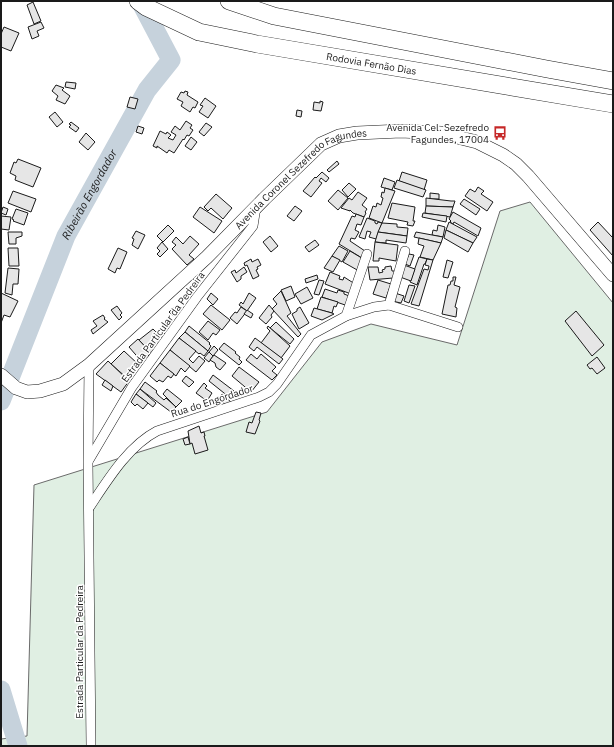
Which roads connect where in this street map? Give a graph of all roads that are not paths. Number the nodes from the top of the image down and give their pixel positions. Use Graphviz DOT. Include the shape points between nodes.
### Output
graph roads {
  1 [pos="138,1"];
  2 [pos="232,3"];
  3 [pos="608,77"];
  4 [pos="613,104"];
  5 [pos="256,207"];
  6 [pos="405,251"];
  7 [pos="367,254"];
  8 [pos="613,275"];
  9 [pos="389,305"];
  10 [pos="346,316"];
  11 [pos="458,327"];
  12 [pos="89,365"];
  13 [pos="1,375"];
  14 [pos="88,462"];
  15 [pos="89,508"];
  16 [pos="90,746"];
  1 -- 4 [label="highway, Rodovia Fernão Dias" via="206,34"];
  2 -- 3 [label="highway" via="274,16"];
  5 -- 8 [label="main road, Avenida Coronel Sezefredo Fagundes" via="321,144 339,136 401,131 441,133 477,142 516,164"];
  5 -- 12 [label="main road, Avenida Coronel Sezefredo Fagundes" via="207,257"];
  5 -- 14 [label="street, Estrada Particular da Pedreira" via="253,226 197,297 132,387"];
  6 -- 9 [label="street"];
  7 -- 10 [label="street"];
  9 -- 10 [label="street, Rua do Engordador"];
  9 -- 11 [label="street, Rua do Engordador"];
  10 -- 15 [label="street, Rua do Engordador" via="311,335 269,392 146,437 112,473"];
  12 -- 13 [label="main road, Avenida Coronel Sezefredo Fagundes" via="63,384 35,392 16,388"];
  12 -- 14 [label="street, Estrada Particular da Pedreira"];
  14 -- 15 [label="street, Estrada Particular da Pedreira"];
  15 -- 16 [label="street, Estrada Particular da Pedreira"];
}
